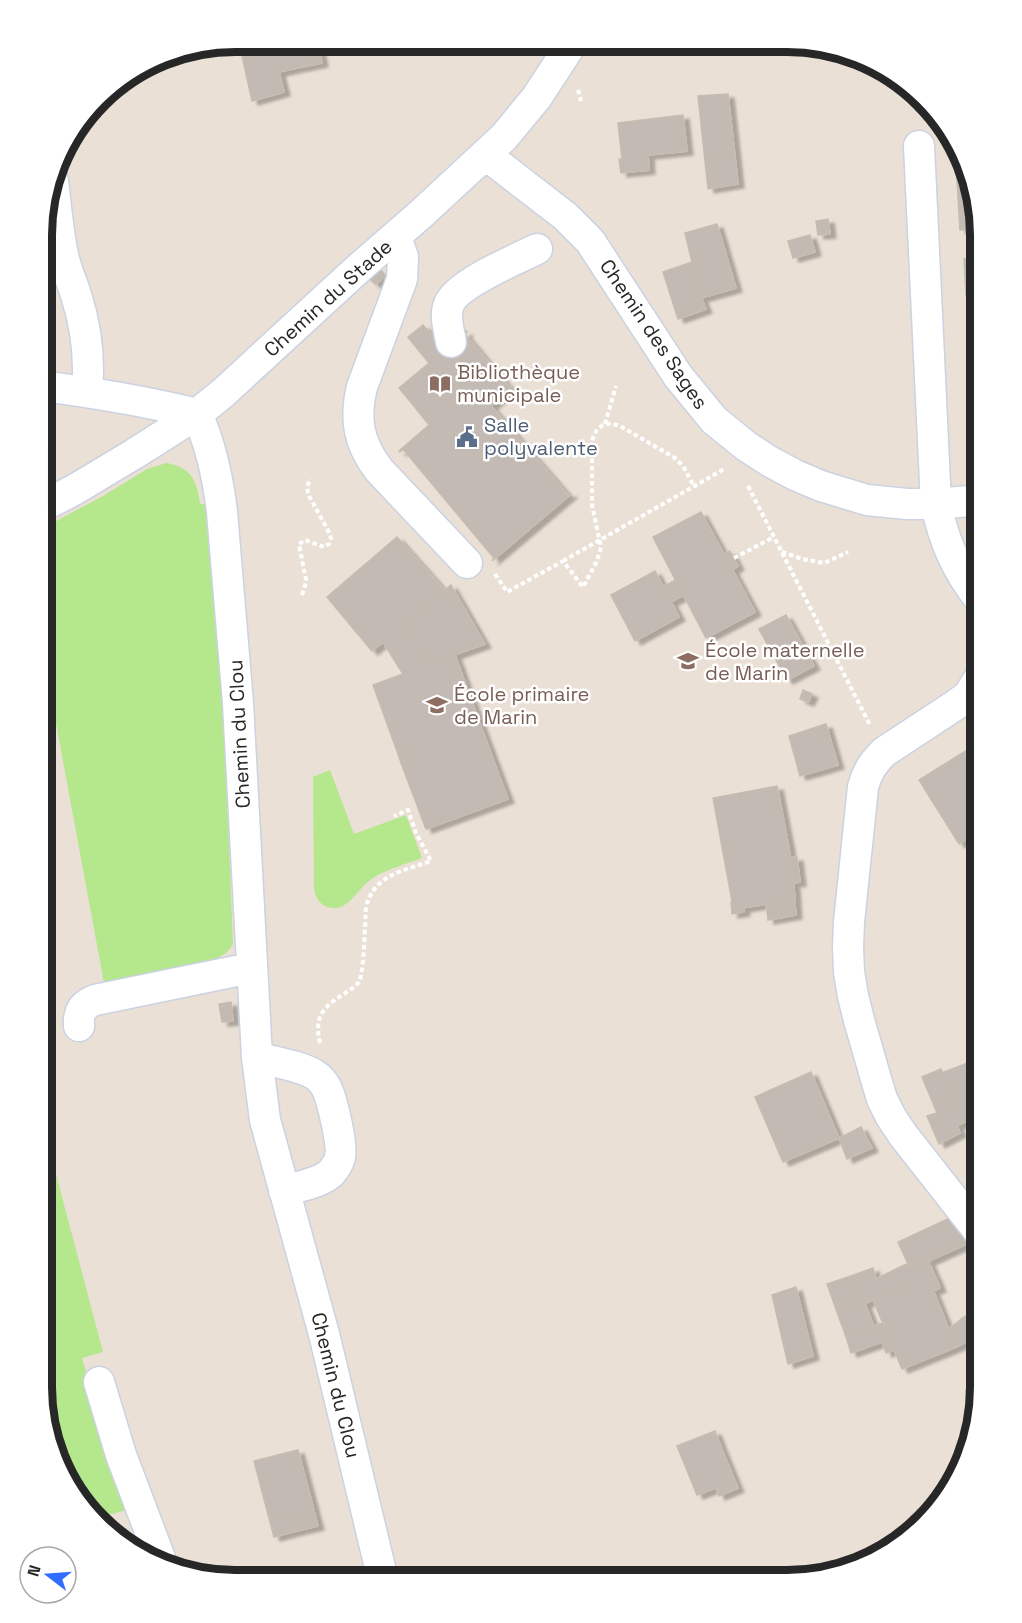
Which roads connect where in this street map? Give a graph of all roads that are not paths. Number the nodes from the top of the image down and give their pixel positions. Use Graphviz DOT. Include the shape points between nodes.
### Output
graph roads {
  1 [pos="566,52"];
  2 [pos="919,146"];
  3 [pos="486,154"];
  4 [pos="56,204"];
  5 [pos="396,237"];
  6 [pos="537,249"];
  7 [pos="451,342"];
  8 [pos="52,387"];
  9 [pos="87,392"];
  10 [pos="196,414"];
  11 [pos="52,501"];
  12 [pos="970,501"];
  13 [pos="936,504"];
  14 [pos="467,563"];
  15 [pos="970,585"];
  16 [pos="970,694"];
  17 [pos="252,970"];
  18 [pos="79,1026"];
  19 [pos="257,1057"];
  20 [pos="284,1191"];
  21 [pos="969,1219"];
  22 [pos="99,1382"];
  23 [pos="158,1553"];
  24 [pos="381,1570"];
  1 -- 3 [label="street, Chemin du Stade" via="537,97"];
  2 -- 13 [label="street"];
  3 -- 5 [label="street, Chemin du Stade"];
  3 -- 13 [label="street, Chemin des Sages" via="565,216 590,241 678,376 714,420 739,440 769,461 821,486 867,500"];
  4 -- 9 [label="street" via="59,236 88,354"];
  5 -- 10 [label="street, Chemin du Stade"];
  5 -- 14 [label="street" via="403,256 402,279 362,387 359,431 363,446 379,470"];
  6 -- 7 [label="street" via="454,297 447,313"];
  8 -- 9 [label="street"];
  9 -- 10 [label="street"];
  10 -- 11 [label="street, Chemin du Stade"];
  10 -- 17 [label="street, Chemin du Clou" via="213,462 222,512 238,703"];
  12 -- 13 [label="street, Chemin des Sages"];
  13 -- 15 [label="street" via="947,546"];
  16 -- 21 [label="street" via="885,752 866,774 849,922 853,996 882,1099 891,1117"];
  17 -- 18 [label="street" via="95,1000 81,1010"];
  17 -- 19 [label="street, Chemin du Clou"];
  19 -- 20 [label="street, Chemin du Clou" via="265,1120"];
  19 -- 20 [label="street" via="313,1073 320,1080 329,1096 340,1144 337,1166 329,1174"];
  20 -- 24 [label="street, Chemin du Clou" via="324,1334"];
  22 -- 23 [label="street" via="121,1455"];
}
